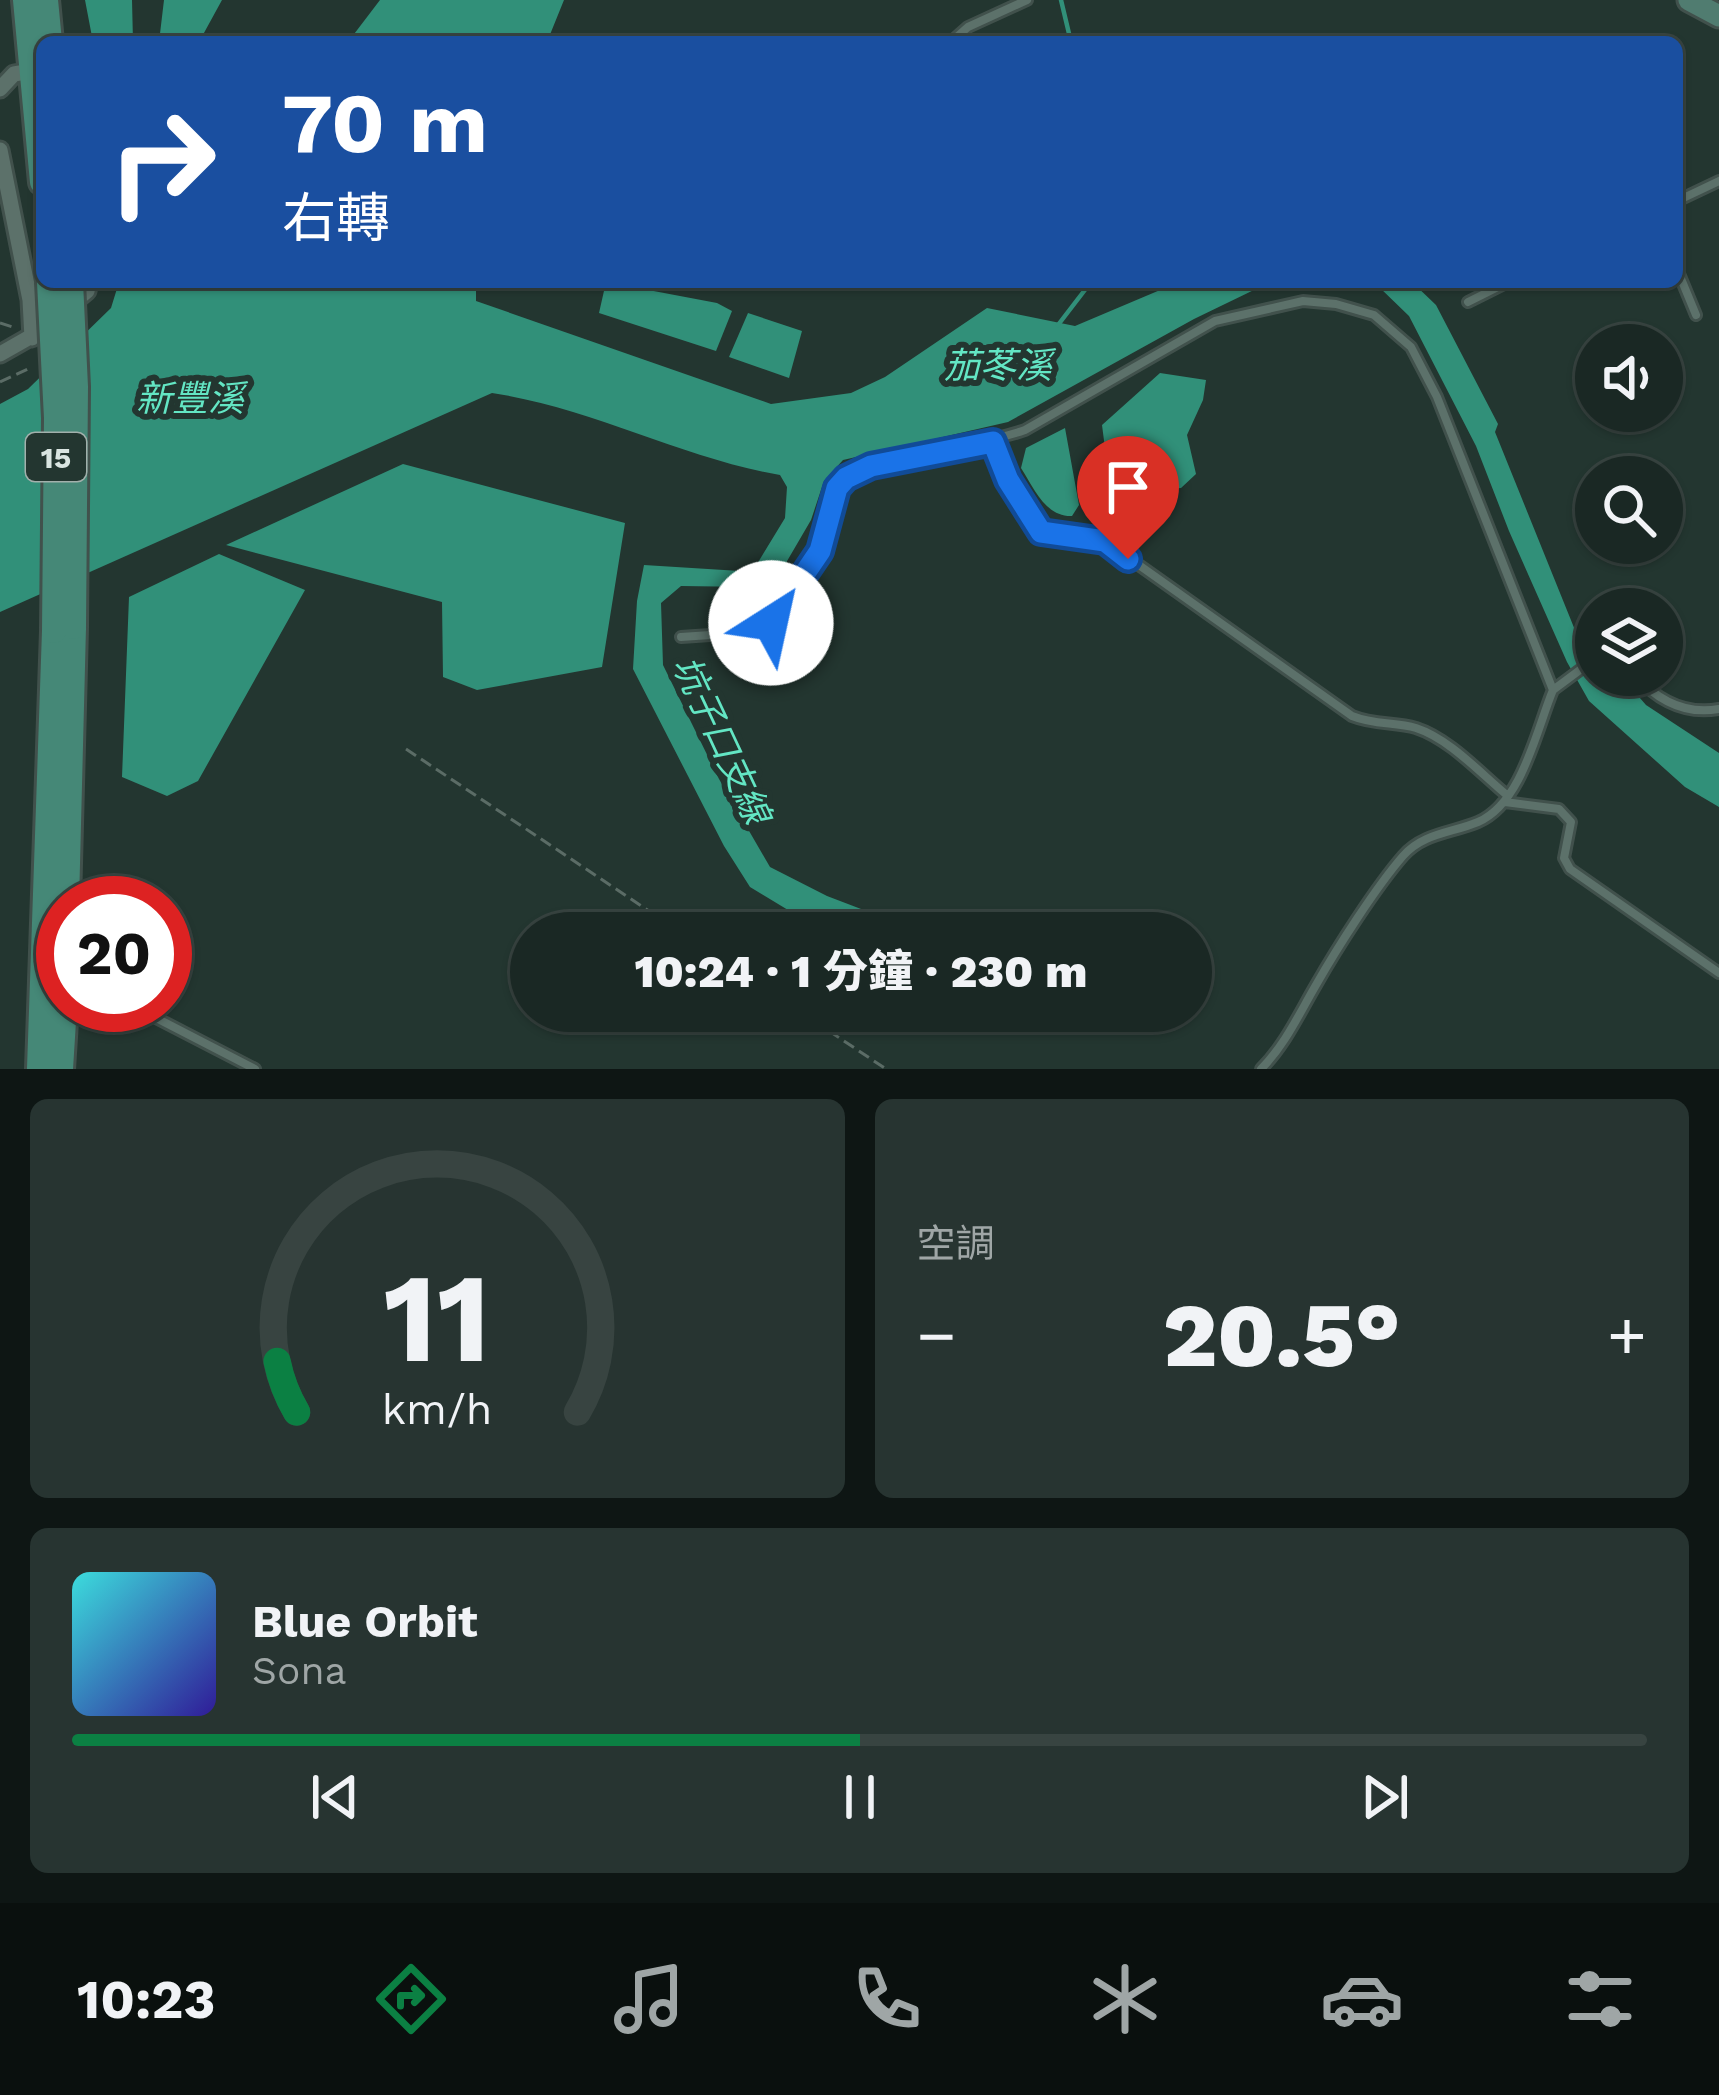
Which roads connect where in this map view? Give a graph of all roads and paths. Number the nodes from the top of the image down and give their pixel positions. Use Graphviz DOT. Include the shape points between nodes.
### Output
graph roads {
  1 [pos="25,0"];
  2 [pos="46,0"];
  3 [pos="1027,0"];
  4 [pos="1689,0"];
  5 [pos="1719,16"];
  6 [pos="49,36"];
  7 [pos="958,36"];
  8 [pos="32,71"];
  9 [pos="0,89"];
  10 [pos="36,115"];
  11 [pos="0,150"];
  12 [pos="1719,181"];
  13 [pos="1683,198"];
  14 [pos="36,280"];
  15 [pos="1683,284"];
  16 [pos="71,288"];
  17 [pos="88,288"];
  18 [pos="1496,288"];
  19 [pos="39,291"];
  20 [pos="1468,302"];
  21 [pos="66,309"];
  22 [pos="1696,315"];
  23 [pos="0,323"];
  24 [pos="28,334"];
  25 [pos="0,354"];
  26 [pos="36,365"];
  27 [pos="0,382"];
  28 [pos="993,442"];
  29 [pos="64,629"];
  30 [pos="681,637"];
  31 [pos="1575,673"];
  32 [pos="1552,690"];
  33 [pos="1656,696"];
  34 [pos="1719,709"];
  35 [pos="406,749"];
  36 [pos="1506,799"];
  37 [pos="56,876"];
  38 [pos="67,876"];
  39 [pos="650,912"];
  40 [pos="1719,973"];
  41 [pos="45,1032"];
  42 [pos="63,1032"];
  43 [pos="183,1032"];
  44 [pos="830,1032"];
  45 [pos="39,1069"];
  46 [pos="61,1069"];
  47 [pos="255,1069"];
  48 [pos="886,1069"];
  49 [pos="1261,1069"];
  1 -- 8 [label="main road"];
  2 -- 6 [label="main road"];
  3 -- 7 [label="lane"];
  4 -- 5 [label="street"];
  8 -- 9 [label="street" via="14,74"];
  8 -- 10 [label="main road"];
  11 -- 14 [label="street"];
  12 -- 13 [label="lane"];
  15 -- 22 [label="lane"];
  16 -- 29 [label="main road, 15, bridge" via="76,387"];
  17 -- 21 [label="street"];
  18 -- 20 [label="lane"];
  19 -- 21 [label="street"];
  19 -- 24 [label="street"];
  19 -- 29 [label="main road, 15, bridge" via="56,418"];
  21 -- 24 [label="street"];
  23 -- 24 [label="path"];
  24 -- 25 [label="street"];
  26 -- 27 [label="path"];
  28 -- 30 [label="lane" via="846,478 820,551 771,623 754,632"];
  28 -- 32 [label="lane" via="1215,321 1304,301 1374,315 1411,347 1437,397"];
  28 -- 36 [label="lane" via="1041,532 1105,541 1352,716 1434,737"];
  29 -- 37 [label="main road, 15"];
  29 -- 38 [label="main road, 15"];
  31 -- 32 [label="lane"];
  32 -- 36 [label="lane"];
  33 -- 34 [label="lane"];
  35 -- 39 [label="path"];
  36 -- 40 [label="lane" via="1566,813 1570,869"];
  36 -- 49 [label="lane" via="1482,821 1404,854"];
  41 -- 45 [label="main road, 15"];
  42 -- 46 [label="main road"];
  43 -- 47 [label="lane"];
  44 -- 48 [label="path"];
}
